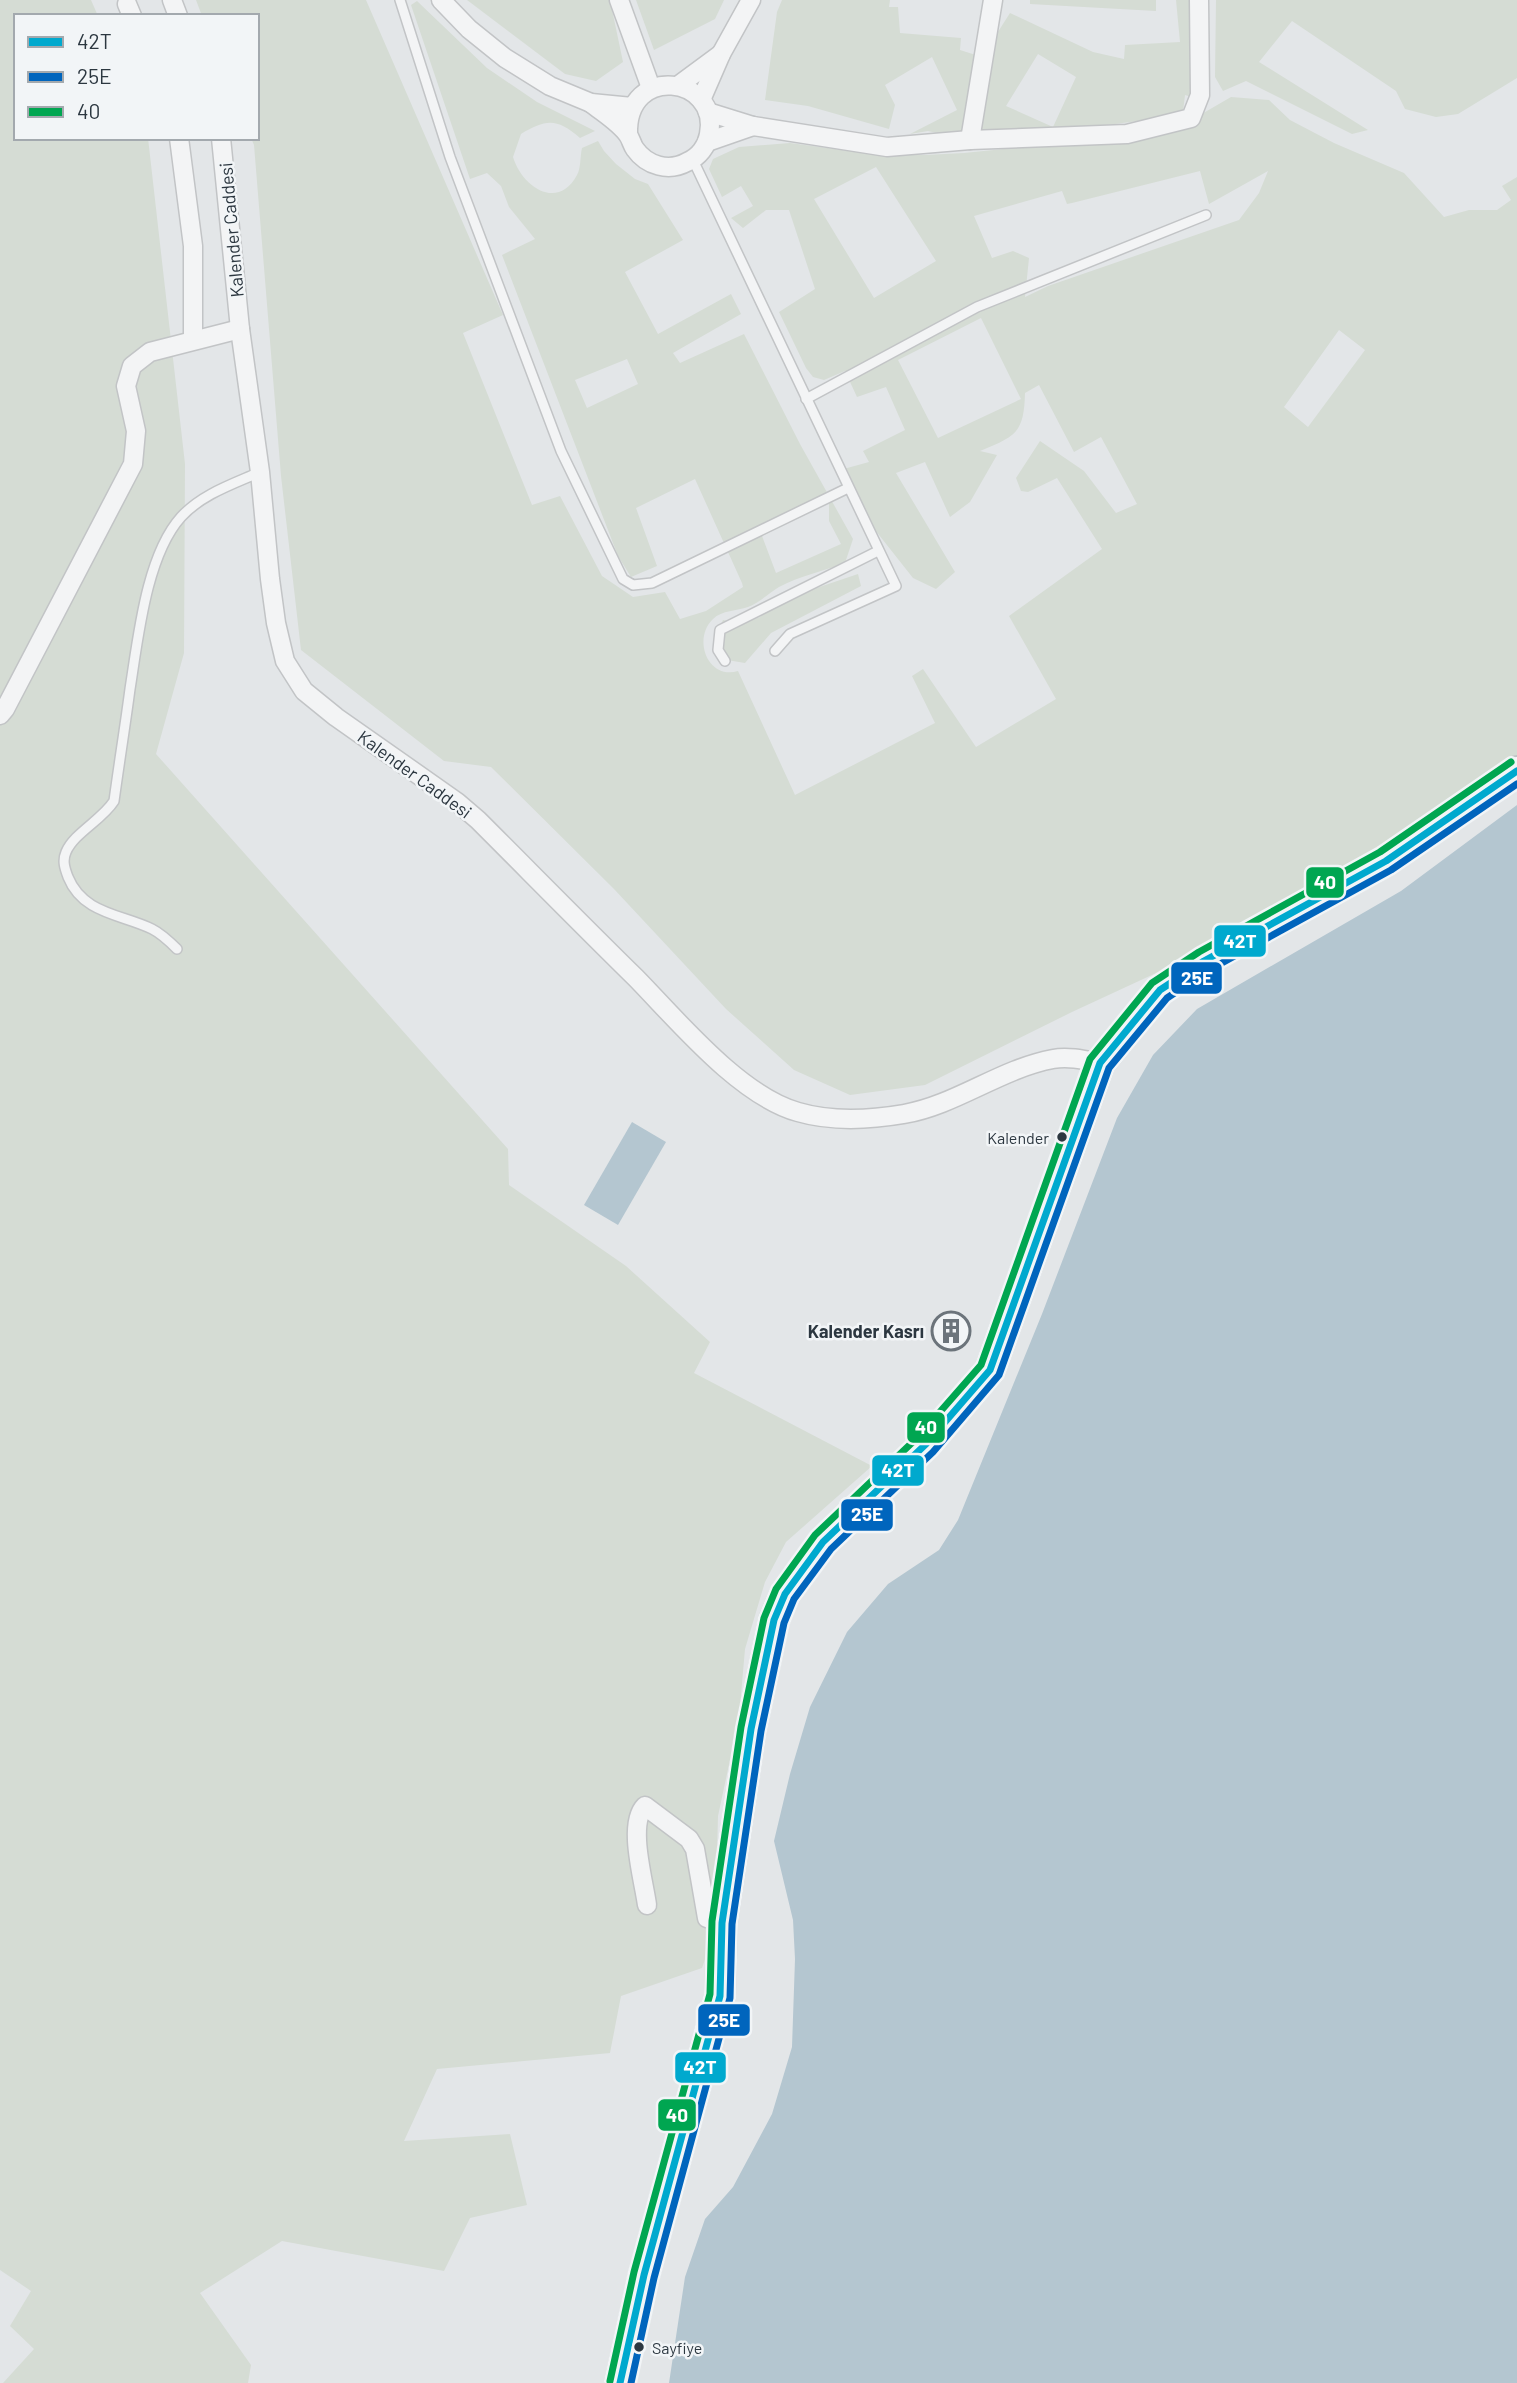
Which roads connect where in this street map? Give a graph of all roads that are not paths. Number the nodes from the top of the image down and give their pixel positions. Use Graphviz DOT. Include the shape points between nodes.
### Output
graph roads {
  1 [pos="400,0"];
  2 [pos="441,0"];
  3 [pos="619,0"];
  4 [pos="751,0"];
  5 [pos="993,0"];
  6 [pos="1199,0"];
  7 [pos="721,54"];
  8 [pos="678,85"];
  9 [pos="651,88"];
  10 [pos="592,103"];
  11 [pos="704,106"];
  12 [pos="632,107"];
  13 [pos="753,126"];
  14 [pos="628,134"];
  15 [pos="179,140"];
  16 [pos="221,140"];
  17 [pos="970,140"];
  18 [pos="707,142"];
  19 [pos="693,160"];
  20 [pos="1206,215"];
  21 [pos="240,329"];
  22 [pos="193,339"];
  23 [pos="806,399"];
  24 [pos="260,472"];
  25 [pos="848,488"];
  26 [pos="878,551"];
  27 [pos="775,651"];
  28 [pos="725,662"];
  29 [pos="0,715"];
  30 [pos="1517,771"];
  31 [pos="177,949"];
  32 [pos="1100,1063"];
  33 [pos="648,1905"];
  34 [pos="722,1923"];
  35 [pos="620,2383"];
  1 -- 25 [label="lane" via="450,157 562,451 623,579 633,585 652,583"];
  2 -- 10 [label="street" via="505,58 550,86"];
  3 -- 9 [label="street"];
  4 -- 7 [label="street"];
  5 -- 17 [label="street"];
  6 -- 17 [label="street" via="1200,95 1191,118 1127,134"];
  7 -- 8 [label="street"];
  7 -- 11 [label="street"];
  8 -- 9 [label="street"];
  8 -- 11 [label="street" via="691,91"];
  9 -- 12 [label="street"];
  10 -- 12 [label="street"];
  10 -- 14 [label="street"];
  11 -- 13 [label="street"];
  11 -- 18 [label="street" via="710,122"];
  12 -- 14 [label="street"];
  13 -- 17 [label="street" via="887,147"];
  13 -- 18 [label="street"];
  14 -- 19 [label="street" via="641,157 653,164 680,166"];
  15 -- 22 [label="street" via="192,246"];
  16 -- 21 [label="street, Kalender Caddesi"];
  18 -- 19 [label="street"];
  19 -- 23 [label="lane"];
  20 -- 23 [label="lane" via="977,307"];
  21 -- 22 [label="street"];
  21 -- 24 [label="street, Kalender Caddesi"];
  22 -- 29 [label="street" via="150,352 132,366 126,386 136,431 133,464"];
  23 -- 25 [label="lane"];
  24 -- 31 [label="lane" via="198,502 170,533 144,602 114,801 74,841 63,866 82,899 100,911 159,932"];
  24 -- 32 [label="street, Kalender Caddesi" via="275,624 285,661 304,691 478,820 743,1081 797,1112 867,1119 941,1104 1055,1058"];
  25 -- 26 [label="lane"];
  26 -- 27 [label="lane" via="896,586 790,634"];
  26 -- 28 [label="lane" via="720,630 718,650"];
  30 -- 32 [label="main road" via="1386,861 1160,990"];
  32 -- 34 [label="main road" via="990,1370 926,1444 823,1542 785,1594 774,1620 751,1729"];
  33 -- 34 [label="street" via="637,1818 645,1806 689,1839 695,1849 707,1918"];
  34 -- 35 [label="main road" via="719,1996 644,2275"];
}
